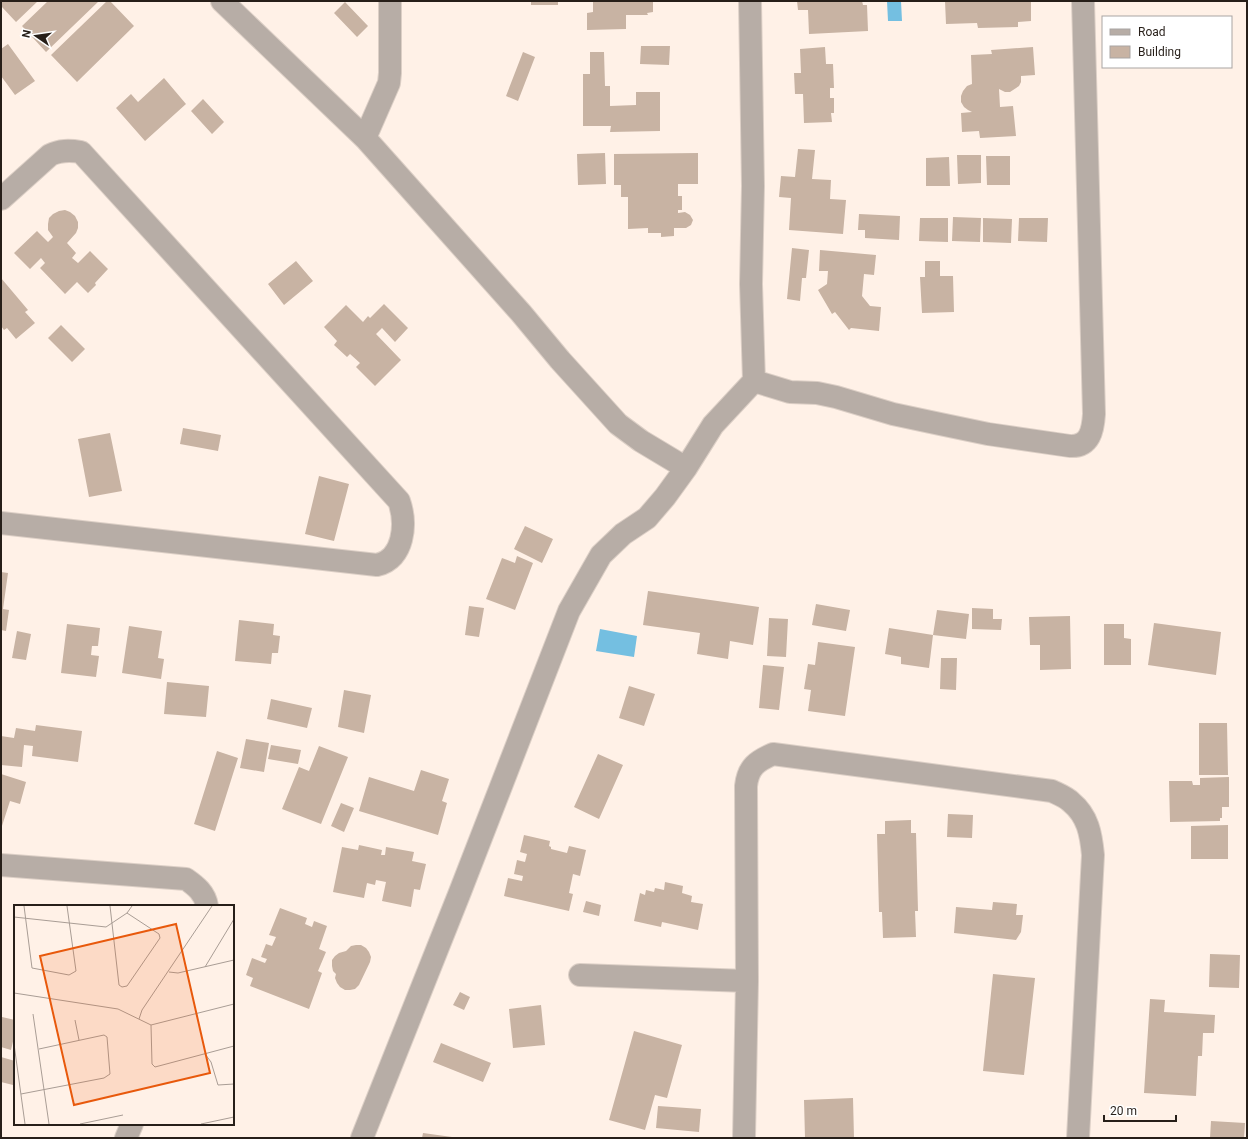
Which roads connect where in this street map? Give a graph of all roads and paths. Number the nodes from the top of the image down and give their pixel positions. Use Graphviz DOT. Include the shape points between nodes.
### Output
graph roads {
  1 [pos="222,1"];
  2 [pos="390,1"];
  3 [pos="750,1"];
  4 [pos="1085,3"];
  5 [pos="365,138"];
  6 [pos="1,199"];
  7 [pos="754,381"];
  8 [pos="686,468"];
  9 [pos="1,522"];
  10 [pos="1,865"];
  11 [pos="207,905"];
  12 [pos="580,975"];
  13 [pos="747,981"];
  14 [pos="132,1125"];
  15 [pos="126,1138"];
  16 [pos="362,1138"];
  17 [pos="744,1138"];
  18 [pos="1078,1138"];
  1 -- 5 [label="street"];
  2 -- 5 [label="street" via="389,83"];
  3 -- 7 [label="street"];
  4 -- 7 [label="street" via="1094,414 1093,430 1084,443 1070,446 988,434 892,414 836,397 790,392"];
  5 -- 8 [label="street" via="618,424"];
  6 -- 9 [label="street" via="50,155 64,150 81,152 399,501 404,521 401,542 396,552 390,559 377,565"];
  7 -- 8 [label="street" via="713,425"];
  8 -- 16 [label="street" via="648,518 623,534 600,555 569,611"];
  10 -- 11 [label="street" via="186,879 199,887"];
  12 -- 13 [label="street"];
  13 -- 17 [label="street"];
  13 -- 18 [label="street" via="746,786 747,775 763,758 773,754 1052,791 1071,801 1085,817 1092,836"];
  14 -- 15 [label="street"];
}
